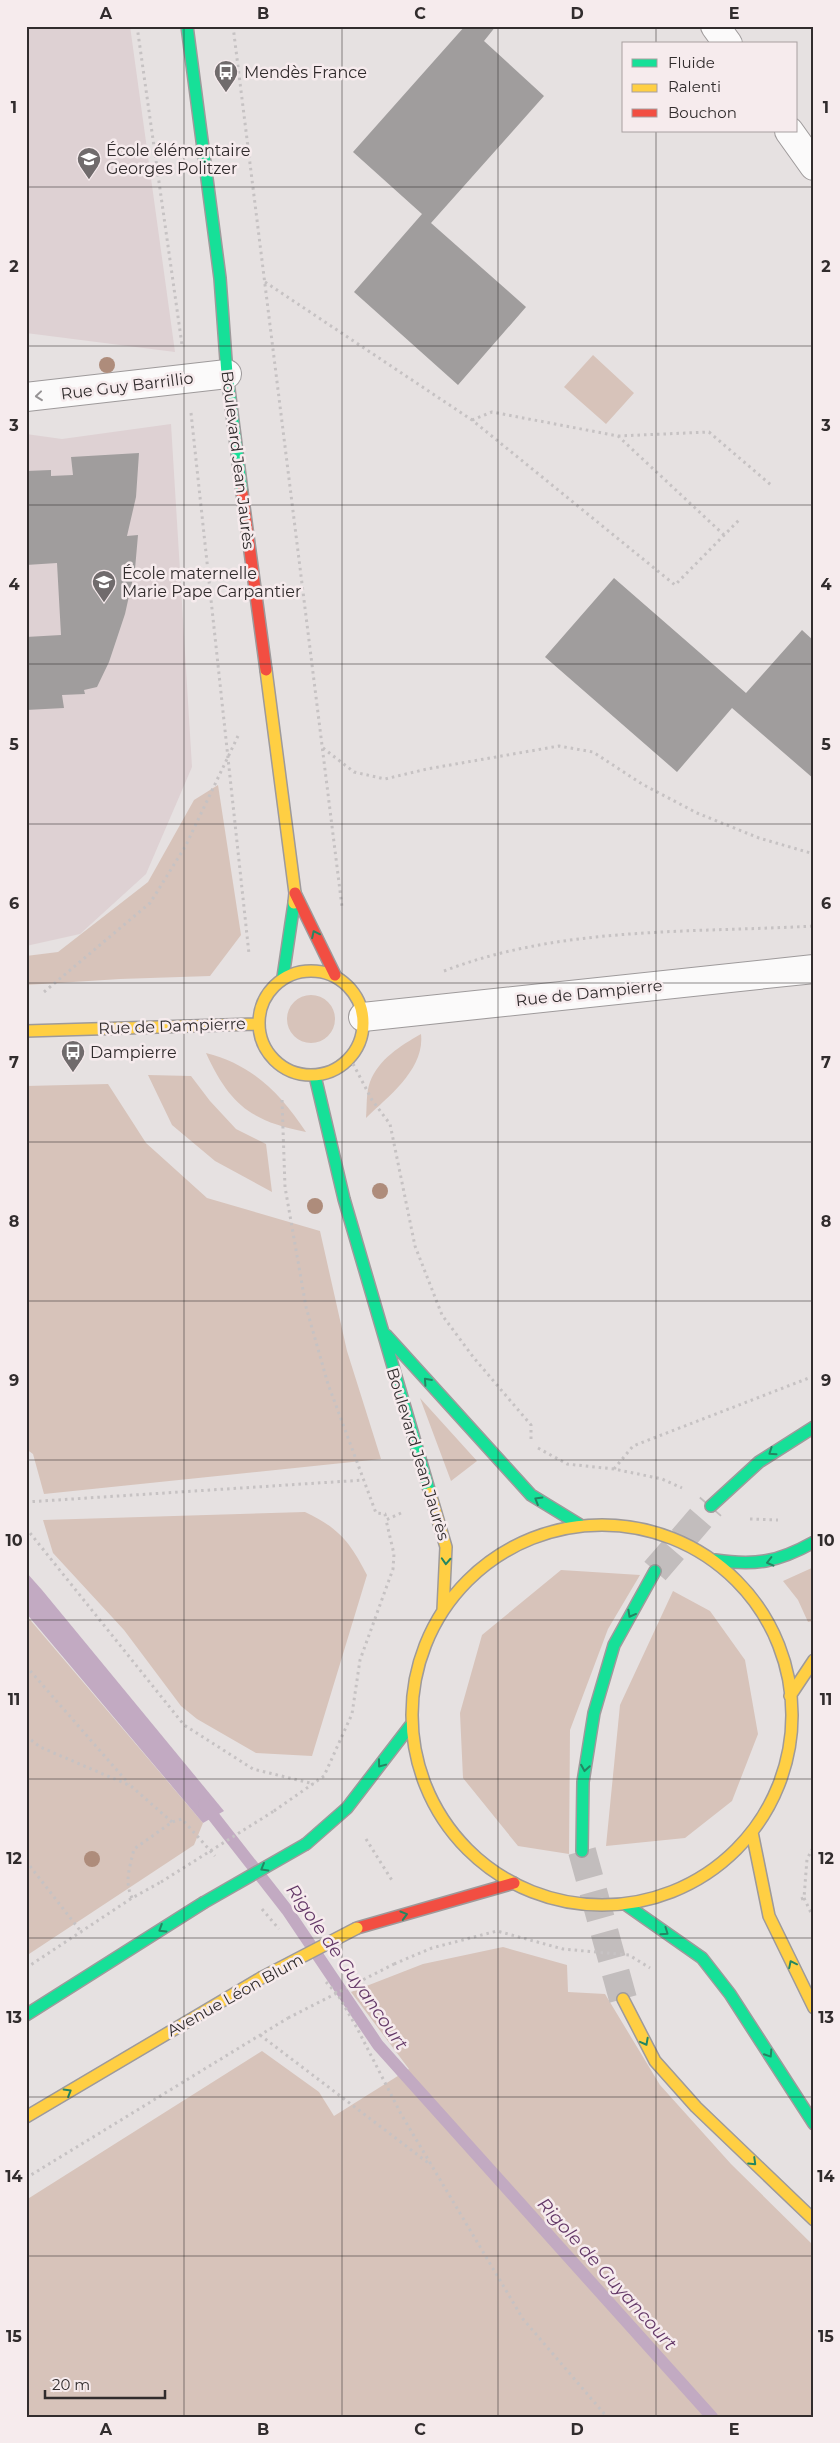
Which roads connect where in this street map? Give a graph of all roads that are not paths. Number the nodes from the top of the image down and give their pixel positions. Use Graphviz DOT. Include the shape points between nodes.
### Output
graph roads {
  1 [pos="188,26"];
  2 [pos="716,26"];
  3 [pos="727,42"];
  4 [pos="790,132"];
  5 [pos="814,166"];
  6 [pos="227,374"];
  7 [pos="26,397"];
  8 [pos="295,893"];
  9 [pos="814,969"];
  10 [pos="335,975"];
  11 [pos="283,977"];
  12 [pos="363,1017"];
  13 [pos="258,1024"];
  14 [pos="26,1031"];
  15 [pos="315,1076"];
  16 [pos="381,1329"];
  17 [pos="814,1427"];
  18 [pos="710,1506"];
  19 [pos="580,1525"];
  20 [pos="814,1542"];
  21 [pos="715,1560"];
  22 [pos="655,1571"];
  23 [pos="443,1610"];
  24 [pos="814,1660"];
  25 [pos="790,1696"];
  26 [pos="410,1726"];
  27 [pos="752,1832"];
  28 [pos="582,1851"];
  29 [pos="514,1883"];
  30 [pos="625,1904"];
  31 [pos="623,1999"];
  32 [pos="814,2008"];
  33 [pos="26,2015"];
  34 [pos="26,2117"];
  35 [pos="814,2124"];
  36 [pos="814,2220"];
  1 -- 6 [label="main road, Boulevard Jean Jaurès" via="220,278"];
  2 -- 3 [label="street"];
  4 -- 5 [label="street"];
  6 -- 7 [label="street, Rue Guy Barrillio, one-way"];
  6 -- 8 [label="main road, Boulevard Jean Jaurès"];
  10 -- 8 [label="main road, Boulevard Jean Jaurès, one-way"];
  8 -- 11 [label="main road, Boulevard Jean Jaurès"];
  9 -- 12 [label="street, Rue de Dampierre"];
  10 -- 11 [label="main road" via="317,970 298,971"];
  10 -- 12 [label="main road" via="348,985 358,1000"];
  11 -- 13 [label="main road" via="270,989 261,1005"];
  12 -- 15 [label="main road" via="360,1043 350,1058 336,1070"];
  13 -- 14 [label="main road, Rue de Dampierre"];
  13 -- 15 [label="main road" via="268,1054 282,1067 297,1074"];
  15 -- 16 [label="main road, Boulevard Jean Jaurès" via="344,1199"];
  19 -- 16 [label="main road, Boulevard Jean Jaurès, one-way" via="530,1495"];
  16 -- 23 [label="main road, Boulevard Jean Jaurès, one-way" via="446,1547"];
  17 -- 18 [label="main road, one-way" via="764,1458"];
  19 -- 21 [label="main road" via="635,1526 658,1532"];
  19 -- 23 [label="main road" via="537,1537 508,1552 470,1580"];
  20 -- 21 [label="main road, one-way" via="766,1564"];
  21 -- 25 [label="main road" via="748,1592 765,1618 784,1662"];
  22 -- 28 [label="main road, one-way" via="614,1645 594,1713 583,1782"];
  23 -- 26 [label="main road" via="434,1623 420,1659"];
  24 -- 25 [label="main road"];
  25 -- 27 [label="main road" via="792,1722 784,1770 776,1793"];
  26 -- 29 [label="main road" via="422,1775 443,1818 472,1853"];
  26 -- 33 [label="main road, one-way, bridge" via="347,1808 306,1844 203,1903"];
  27 -- 30 [label="main road" via="715,1869 659,1896"];
  32 -- 27 [label="main road, one-way" via="769,1916"];
  29 -- 30 [label="main road" via="569,1903"];
  34 -- 29 [label="main road, Avenue Léon Blum, one-way, bridge" via="261,1978 357,1928"];
  30 -- 35 [label="main road, one-way" via="702,1958 730,1994"];
  31 -- 36 [label="main road, one-way" via="655,2061 696,2107"];
}
